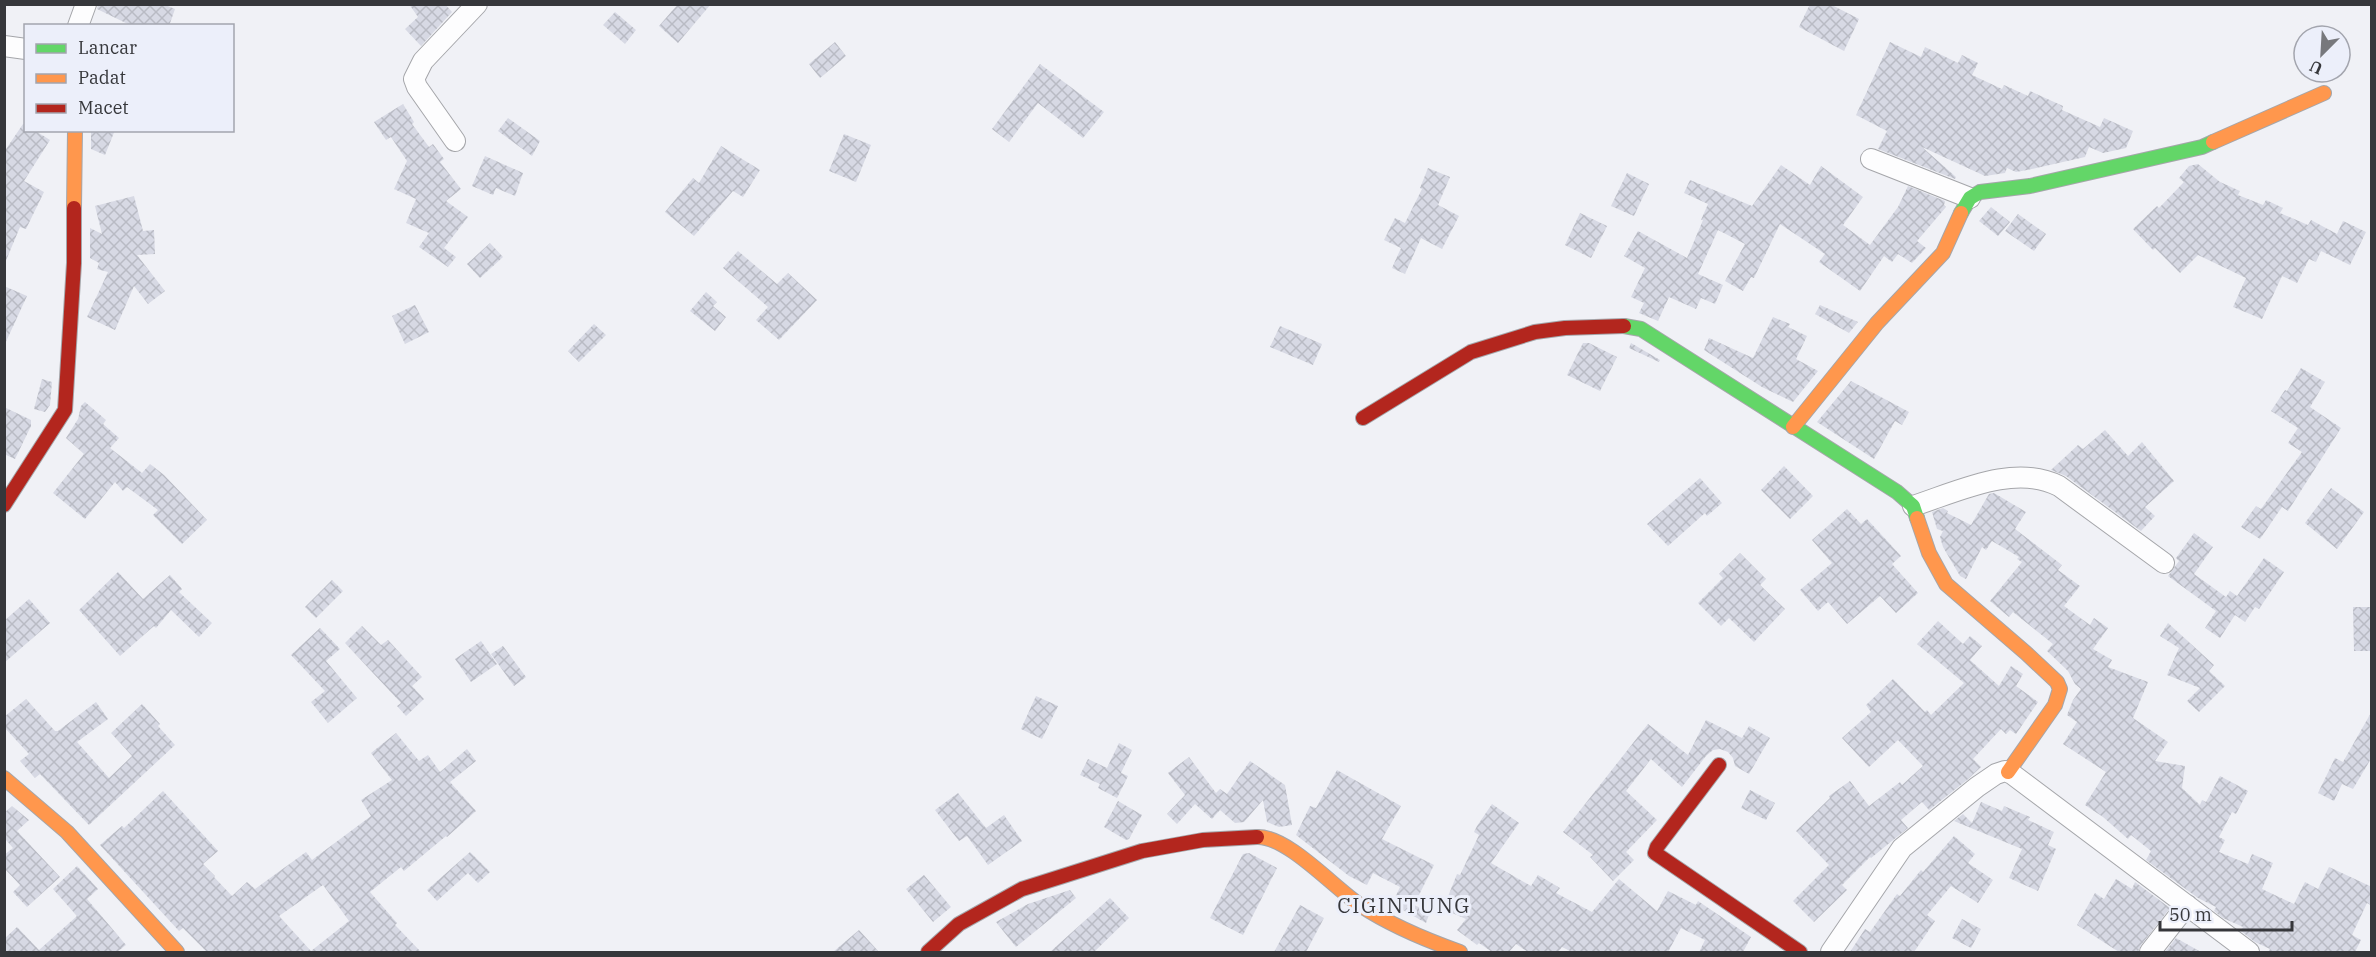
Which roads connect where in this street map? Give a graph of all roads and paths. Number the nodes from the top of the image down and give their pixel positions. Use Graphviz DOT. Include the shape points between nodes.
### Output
graph roads {
  1 [pos="86,4"];
  2 [pos="477,4"];
  3 [pos="79,24"];
  4 [pos="4,46"];
  5 [pos="24,49"];
  6 [pos="2324,93"];
  7 [pos="75,132"];
  8 [pos="455,141"];
  9 [pos="1871,159"];
  10 [pos="1970,198"];
  11 [pos="1363,418"];
  12 [pos="1793,427"];
  13 [pos="4,505"];
  14 [pos="1913,506"];
  15 [pos="2164,563"];
  16 [pos="1719,765"];
  17 [pos="2008,772"];
  18 [pos="4,778"];
  19 [pos="2187,905"];
  20 [pos="177,952"];
  21 [pos="928,952"];
  22 [pos="1460,952"];
  23 [pos="1800,952"];
  24 [pos="1831,952"];
  25 [pos="2150,952"];
  26 [pos="2249,952"];
  1 -- 3 [label="street"];
  2 -- 8 [label="street" via="423,61 414,79"];
  4 -- 5 [label="street"];
  6 -- 10 [label="street" via="2202,147 2030,186 1980,192"];
  7 -- 13 [label="street" via="74,263 65,410"];
  9 -- 10 [label="street"];
  10 -- 12 [label="street" via="1943,253 1877,323"];
  11 -- 12 [label="street" via="1470,352 1535,332 1623,326 1641,329"];
  12 -- 14 [label="street"];
  14 -- 15 [label="street" via="1999,479 2044,478"];
  14 -- 17 [label="street" via="1929,553 1946,584 2026,653 2060,689 2055,705"];
  16 -- 23 [label="street" via="1655,853"];
  17 -- 19 [label="street"];
  17 -- 24 [label="street" via="1996,774 1977,787 1902,848"];
  18 -- 20 [label="street" via="67,832"];
  19 -- 25 [label="street"];
  19 -- 26 [label="street"];
  21 -- 22 [label="street" via="959,924 1022,889 1142,851 1203,840 1262,837 1301,857 1360,905 1425,940"];
}
